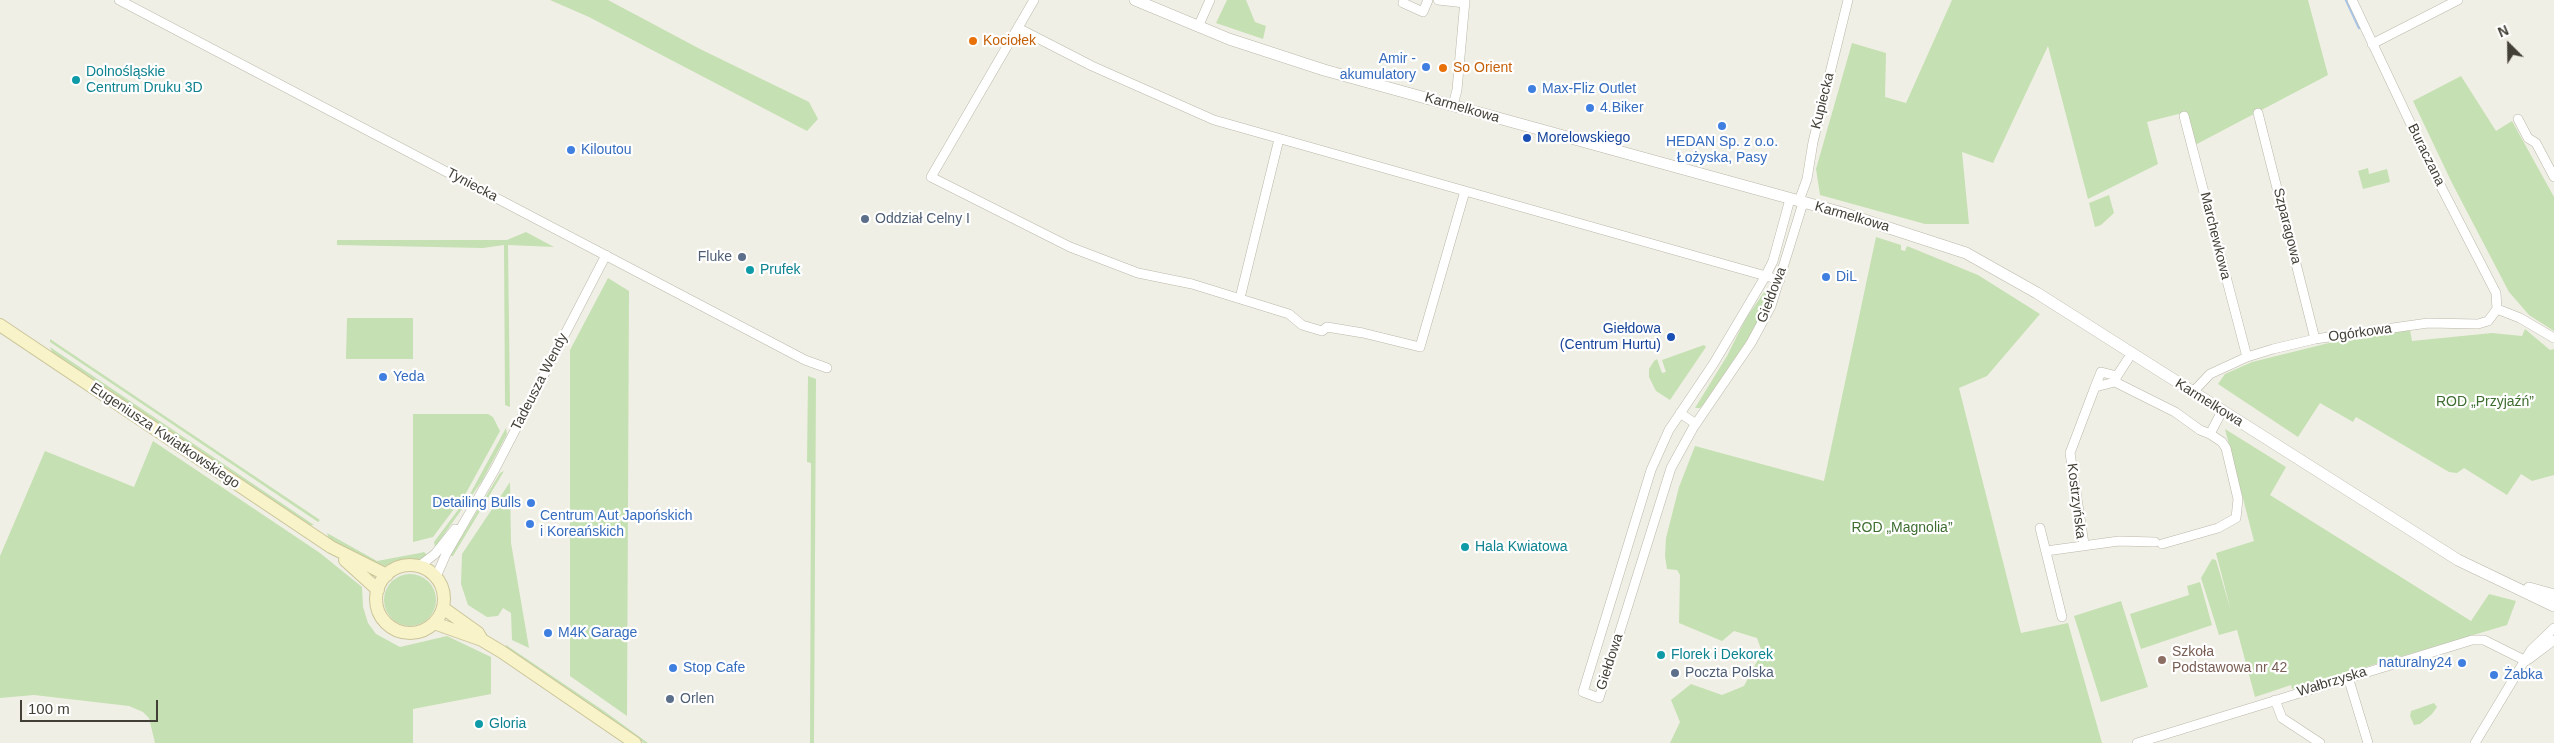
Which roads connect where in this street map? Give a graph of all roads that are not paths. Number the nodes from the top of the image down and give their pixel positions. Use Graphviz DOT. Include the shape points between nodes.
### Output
graph roads {
  1 [pos="119,0"];
  2 [pos="1034,0"];
  3 [pos="1135,0"];
  4 [pos="1210,0"];
  5 [pos="1404,0"];
  6 [pos="1428,0"];
  7 [pos="1438,0"];
  8 [pos="1848,0"];
  9 [pos="2352,0"];
  10 [pos="2458,0"];
  11 [pos="1465,2"];
  12 [pos="1198,27"];
  13 [pos="1018,28"];
  14 [pos="2372,44"];
  15 [pos="1453,106"];
  16 [pos="2258,114"];
  17 [pos="2184,116"];
  18 [pos="2518,119"];
  19 [pos="1280,139"];
  20 [pos="2554,177"];
  21 [pos="1465,191"];
  22 [pos="1797,201"];
  23 [pos="606,255"];
  24 [pos="1765,277"];
  25 [pos="1780,280"];
  26 [pos="1240,298"];
  27 [pos="2497,310"];
  28 [pos="0,325"];
  29 [pos="2554,338"];
  30 [pos="2315,339"];
  31 [pos="2247,357"];
  32 [pos="2128,359"];
  33 [pos="827,368"];
  34 [pos="2116,379"];
  35 [pos="2095,387"];
  36 [pos="2193,392"];
  37 [pos="2222,411"];
  38 [pos="1680,413"];
  39 [pos="1696,424"];
  40 [pos="2210,434"];
  41 [pos="472,507"];
  42 [pos="2040,528"];
  43 [pos="2084,544"];
  44 [pos="330,547"];
  45 [pos="2046,551"];
  46 [pos="1625,555"];
  47 [pos="1641,560"];
  48 [pos="418,567"];
  49 [pos="387,575"];
  50 [pos="436,577"];
  51 [pos="2503,583"];
  52 [pos="378,590"];
  53 [pos="1614,591"];
  54 [pos="2554,595"];
  55 [pos="1631,596"];
  56 [pos="2554,606"];
  57 [pos="443,608"];
  58 [pos="2062,617"];
  59 [pos="434,623"];
  60 [pos="2554,628"];
  61 [pos="482,640"];
  62 [pos="2554,640"];
  63 [pos="2526,661"];
  64 [pos="2348,677"];
  65 [pos="2274,700"];
  66 [pos="635,743"];
  67 [pos="2137,743"];
  68 [pos="2320,743"];
  69 [pos="2368,743"];
  70 [pos="2475,743"];
  1 -- 23 [label="street, Tyniecka"];
  2 -- 13 [label="street"];
  3 -- 12 [label="street, Karmelkowa"];
  4 -- 12 [label="street"];
  5 -- 6 [label="street" via="1403,3 1423,12"];
  7 -- 11 [label="street"];
  8 -- 22 [label="street, Kupiecka" via="1807,179"];
  9 -- 14 [label="street, Buraczana"];
  10 -- 14 [label="street"];
  11 -- 15 [label="street"];
  12 -- 15 [label="street, Karmelkowa" via="1324,70"];
  13 -- 19 [label="street" via="1164,100 1214,120"];
  13 -- 26 [label="street" via="931,176 1070,247 1138,273"];
  14 -- 27 [label="street, Buraczana" via="2496,293"];
  15 -- 22 [label="street, Karmelkowa"];
  16 -- 30 [label="street, Szparagowa"];
  17 -- 31 [label="street, Marchewkowa"];
  18 -- 20 [label="street" via="2528,138 2536,143"];
  19 -- 21 [label="street"];
  19 -- 26 [label="street"];
  21 -- 24 [label="street"];
  21 -- 26 [label="street" via="1420,347 1327,327 1322,331 1302,325 1289,314"];
  22 -- 24 [label="street, Giełdowa"];
  22 -- 25 [label="street, Giełdowa"];
  22 -- 36 [label="street, Karmelkowa" via="1966,253"];
  23 -- 33 [label="street, Tyniecka" via="805,360"];
  23 -- 41 [label="street, Tadeusza Wendy"];
  24 -- 25 [label="street"];
  24 -- 38 [label="street, Giełdowa"];
  25 -- 39 [label="street, Giełdowa" via="1760,328"];
  27 -- 29 [label="street"];
  27 -- 30 [label="street, Ogórkowa" via="2488,321 2478,324 2428,323"];
  28 -- 44 [label="main road, Eugeniusza Kwiatkowskiego"];
  30 -- 31 [label="street, Ogórkowa"];
  31 -- 36 [label="street, Ogórkowa" via="2210,374"];
  32 -- 34 [label="street"];
  34 -- 35 [label="street"];
  34 -- 35 [label="street, Kostrzyńska" via="2101,372"];
  34 -- 40 [label="street"];
  35 -- 43 [label="street, Kostrzyńska" via="2070,453"];
  36 -- 37 [label="street, Karmelkowa"];
  37 -- 40 [label="street"];
  37 -- 51 [label="street, Karmelkowa" via="2458,560"];
  38 -- 39 [label="street"];
  38 -- 46 [label="street, Giełdowa" via="1651,470"];
  39 -- 47 [label="street, Giełdowa" via="1671,468"];
  40 -- 43 [label="street" via="2226,448 2238,500 2236,518 2218,528 2158,543 2119,541"];
  41 -- 48 [label="street, Tadeusza Wendy" via="435,554"];
  41 -- 50 [label="street, Tadeusza Wendy"];
  42 -- 45 [label="street"];
  43 -- 45 [label="street, Kostrzyńska"];
  44 -- 49 [label="main road, Eugeniusza Kwiatkowskiego"];
  44 -- 52 [label="main road, Eugeniusza Kwiatkowskiego"];
  45 -- 58 [label="street"];
  46 -- 47 [label="street"];
  46 -- 53 [label="street, Giełdowa"];
  47 -- 55 [label="street, Giełdowa"];
  48 -- 49 [label="main road" via="401,567"];
  48 -- 50 [label="main road"];
  49 -- 52 [label="main road"];
  50 -- 57 [label="main road" via="444,595"];
  51 -- 54 [label="street, Karmelkowa"];
  51 -- 56 [label="street, Karmelkowa"];
  52 -- 59 [label="main road" via="376,602 380,615 393,628 411,633"];
  53 -- 55 [label="street"];
  53 -- 55 [label="street, Giełdowa" via="1583,692 1598,698"];
  57 -- 59 [label="main road"];
  57 -- 61 [label="main road" via="478,633"];
  59 -- 61 [label="main road"];
  60 -- 63 [label="street" via="2535,646"];
  61 -- 66 [label="main road"];
  62 -- 63 [label="street"];
  63 -- 64 [label="street, Wałbrzyska" via="2484,640 2472,640"];
  63 -- 70 [label="street"];
  64 -- 65 [label="street, Wałbrzyska"];
  64 -- 69 [label="street"];
  65 -- 67 [label="street, Wałbrzyska"];
  65 -- 68 [label="street" via="2282,718"];
}
